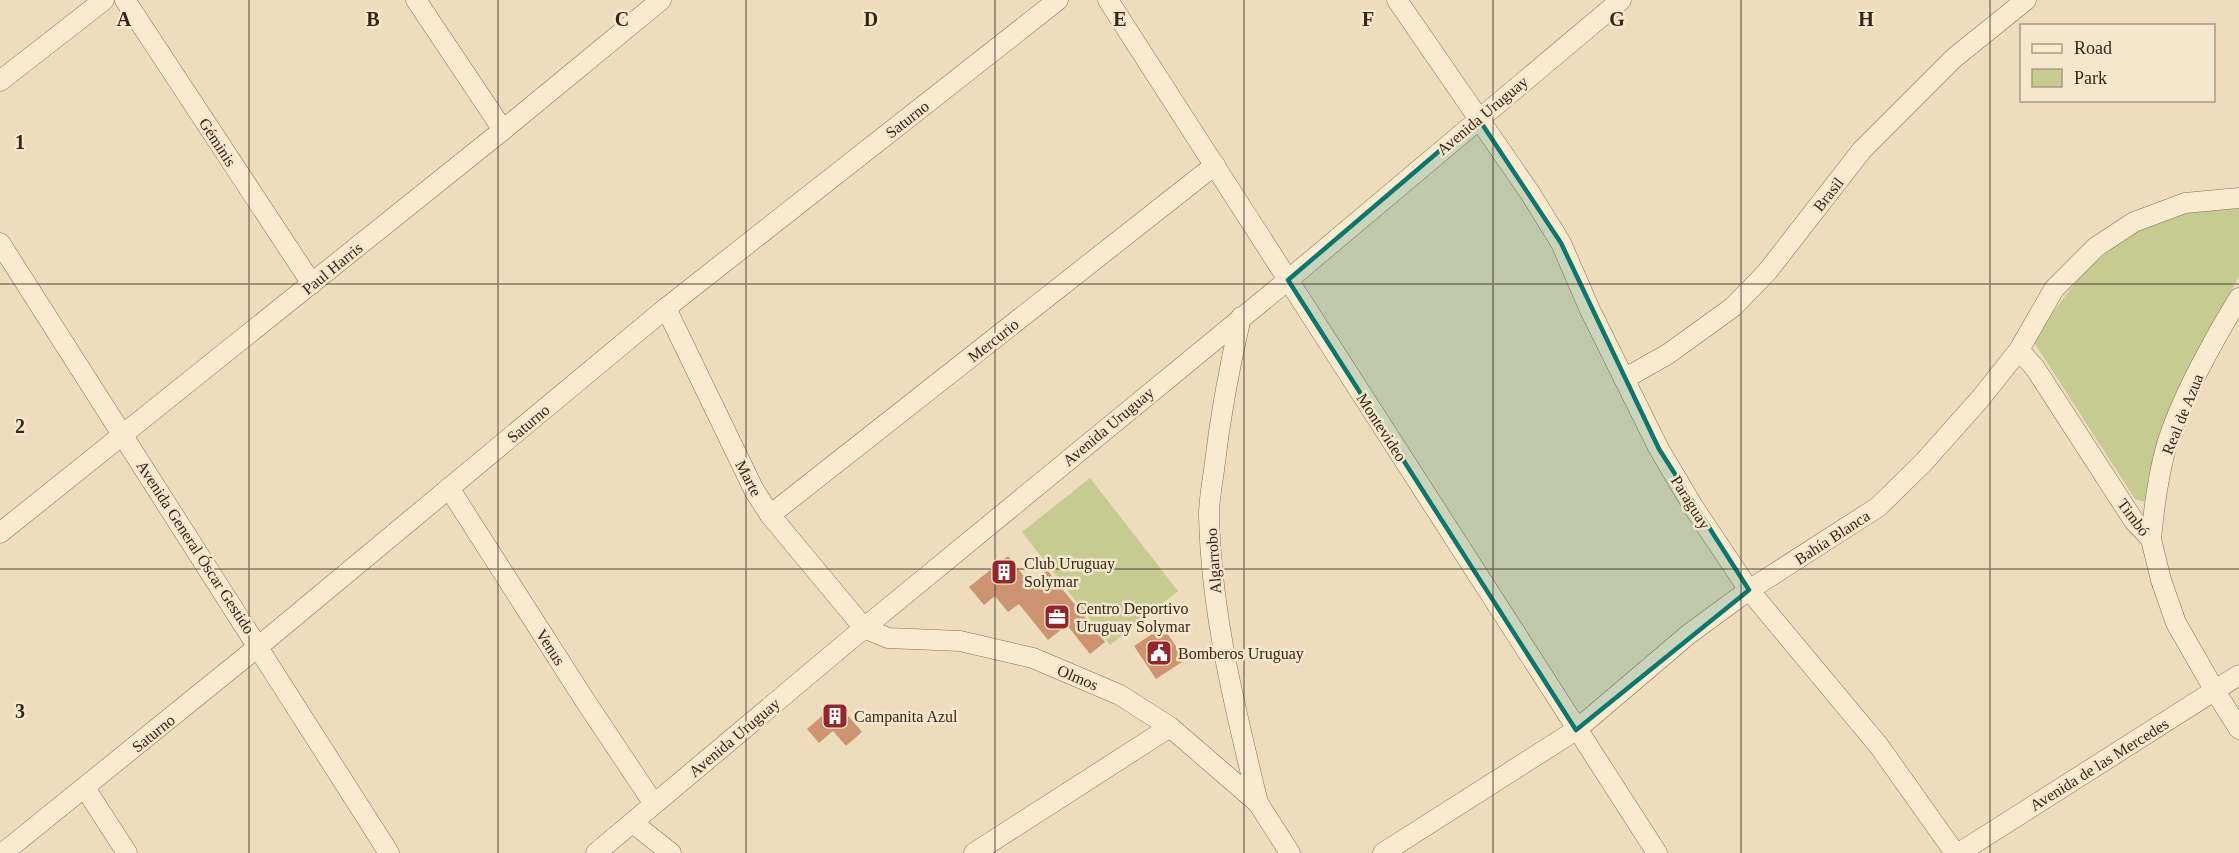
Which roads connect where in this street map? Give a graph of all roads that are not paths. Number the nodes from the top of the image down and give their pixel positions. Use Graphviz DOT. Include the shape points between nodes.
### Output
graph roads {
  1 [pos="104,0"];
  2 [pos="125,0"];
  3 [pos="416,0"];
  4 [pos="661,0"];
  5 [pos="1058,0"];
  6 [pos="1108,0"];
  7 [pos="1396,0"];
  8 [pos="1621,0"];
  9 [pos="2026,0"];
  10 [pos="0,81"];
  11 [pos="1478,118"];
  12 [pos="503,130"];
  13 [pos="1215,165"];
  14 [pos="2239,198"];
  15 [pos="0,243"];
  16 [pos="1288,280"];
  17 [pos="312,284"];
  18 [pos="2239,298"];
  19 [pos="666,308"];
  20 [pos="1241,317"];
  21 [pos="2019,350"];
  22 [pos="1624,379"];
  23 [pos="124,435"];
  24 [pos="449,488"];
  25 [pos="770,515"];
  26 [pos="0,533"];
  27 [pos="2151,539"];
  28 [pos="1749,590"];
  29 [pos="864,628"];
  30 [pos="259,646"];
  31 [pos="2239,675"];
  32 [pos="2215,691"];
  33 [pos="1170,727"];
  34 [pos="2239,729"];
  35 [pos="1576,730"];
  36 [pos="85,788"];
  37 [pos="1258,803"];
  38 [pos="654,804"];
  39 [pos="633,823"];
  40 [pos="3,853"];
  41 [pos="127,853"];
  42 [pos="389,853"];
  43 [pos="596,853"];
  44 [pos="671,853"];
  45 [pos="974,853"];
  46 [pos="1290,853"];
  47 [pos="1383,853"];
  48 [pos="1657,853"];
  49 [pos="1957,853"];
  1 -- 10 [label="street"];
  2 -- 17 [label="street, Géminis"];
  3 -- 12 [label="street"];
  4 -- 12 [label="street, Paul Harris"];
  5 -- 19 [label="street, Saturno"];
  6 -- 13 [label="street, Montevideo"];
  7 -- 11 [label="street, Paraguay"];
  8 -- 11 [label="street, Avenida Uruguay"];
  9 -- 22 [label="street, Brasil" via="1954,58 1862,150 1767,272 1733,307 1668,354"];
  11 -- 16 [label="street, Avenida Uruguay"];
  11 -- 22 [label="street, Paraguay" via="1561,243"];
  12 -- 17 [label="street, Paul Harris"];
  13 -- 16 [label="street, Montevideo"];
  13 -- 25 [label="street, Mercurio"];
  14 -- 21 [label="street, Bahía Blanca" via="2185,203 2134,222 2096,247 2055,289"];
  15 -- 23 [label="street, Avenida General Óscar Gestido"];
  16 -- 20 [label="street, Avenida Uruguay"];
  16 -- 35 [label="street, Montevideo"];
  17 -- 23 [label="street, Paul Harris"];
  18 -- 27 [label="street, Real de Azua" via="2192,384 2168,443"];
  19 -- 24 [label="street, Saturno"];
  19 -- 25 [label="street, Marte" via="749,480"];
  20 -- 29 [label="street, Avenida Uruguay"];
  20 -- 37 [label="street, Algarrobo" via="1217,442 1209,513 1213,583 1223,648"];
  21 -- 27 [label="street, Timbó" via="2035,368 2134,521"];
  21 -- 28 [label="street, Bahía Blanca" via="1923,463 1878,507"];
  22 -- 28 [label="street, Paraguay" via="1688,498"];
  23 -- 26 [label="street, Paul Harris"];
  23 -- 30 [label="street, Avenida General Óscar Gestido"];
  24 -- 30 [label="street, Saturno"];
  24 -- 38 [label="street, Venus"];
  25 -- 29 [label="street, Marte"];
  27 -- 32 [label="street, Timbó" via="2176,623"];
  28 -- 35 [label="street, Bahía Blanca" via="1689,634"];
  28 -- 49 [label="street, Paraguay" via="1879,746"];
  29 -- 33 [label="street, Olmos" via="888,638 960,641 1034,658 1120,695"];
  29 -- 38 [label="street, Avenida Uruguay"];
  30 -- 36 [label="street, Saturno"];
  30 -- 42 [label="street, Avenida General Óscar Gestido"];
  31 -- 32 [label="street, Avenida de las Mercedes"];
  32 -- 34 [label="street, Timbó"];
  32 -- 49 [label="street, Avenida de las Mercedes"];
  33 -- 37 [label="street, Olmos"];
  33 -- 45 [label="street"];
  35 -- 47 [label="street, Bahía Blanca"];
  35 -- 48 [label="street, Montevideo"];
  36 -- 40 [label="street, Saturno"];
  36 -- 41 [label="street"];
  37 -- 46 [label="street"];
  38 -- 39 [label="street, Avenida Uruguay"];
  39 -- 43 [label="street, Avenida Uruguay"];
  39 -- 44 [label="street"];
}
